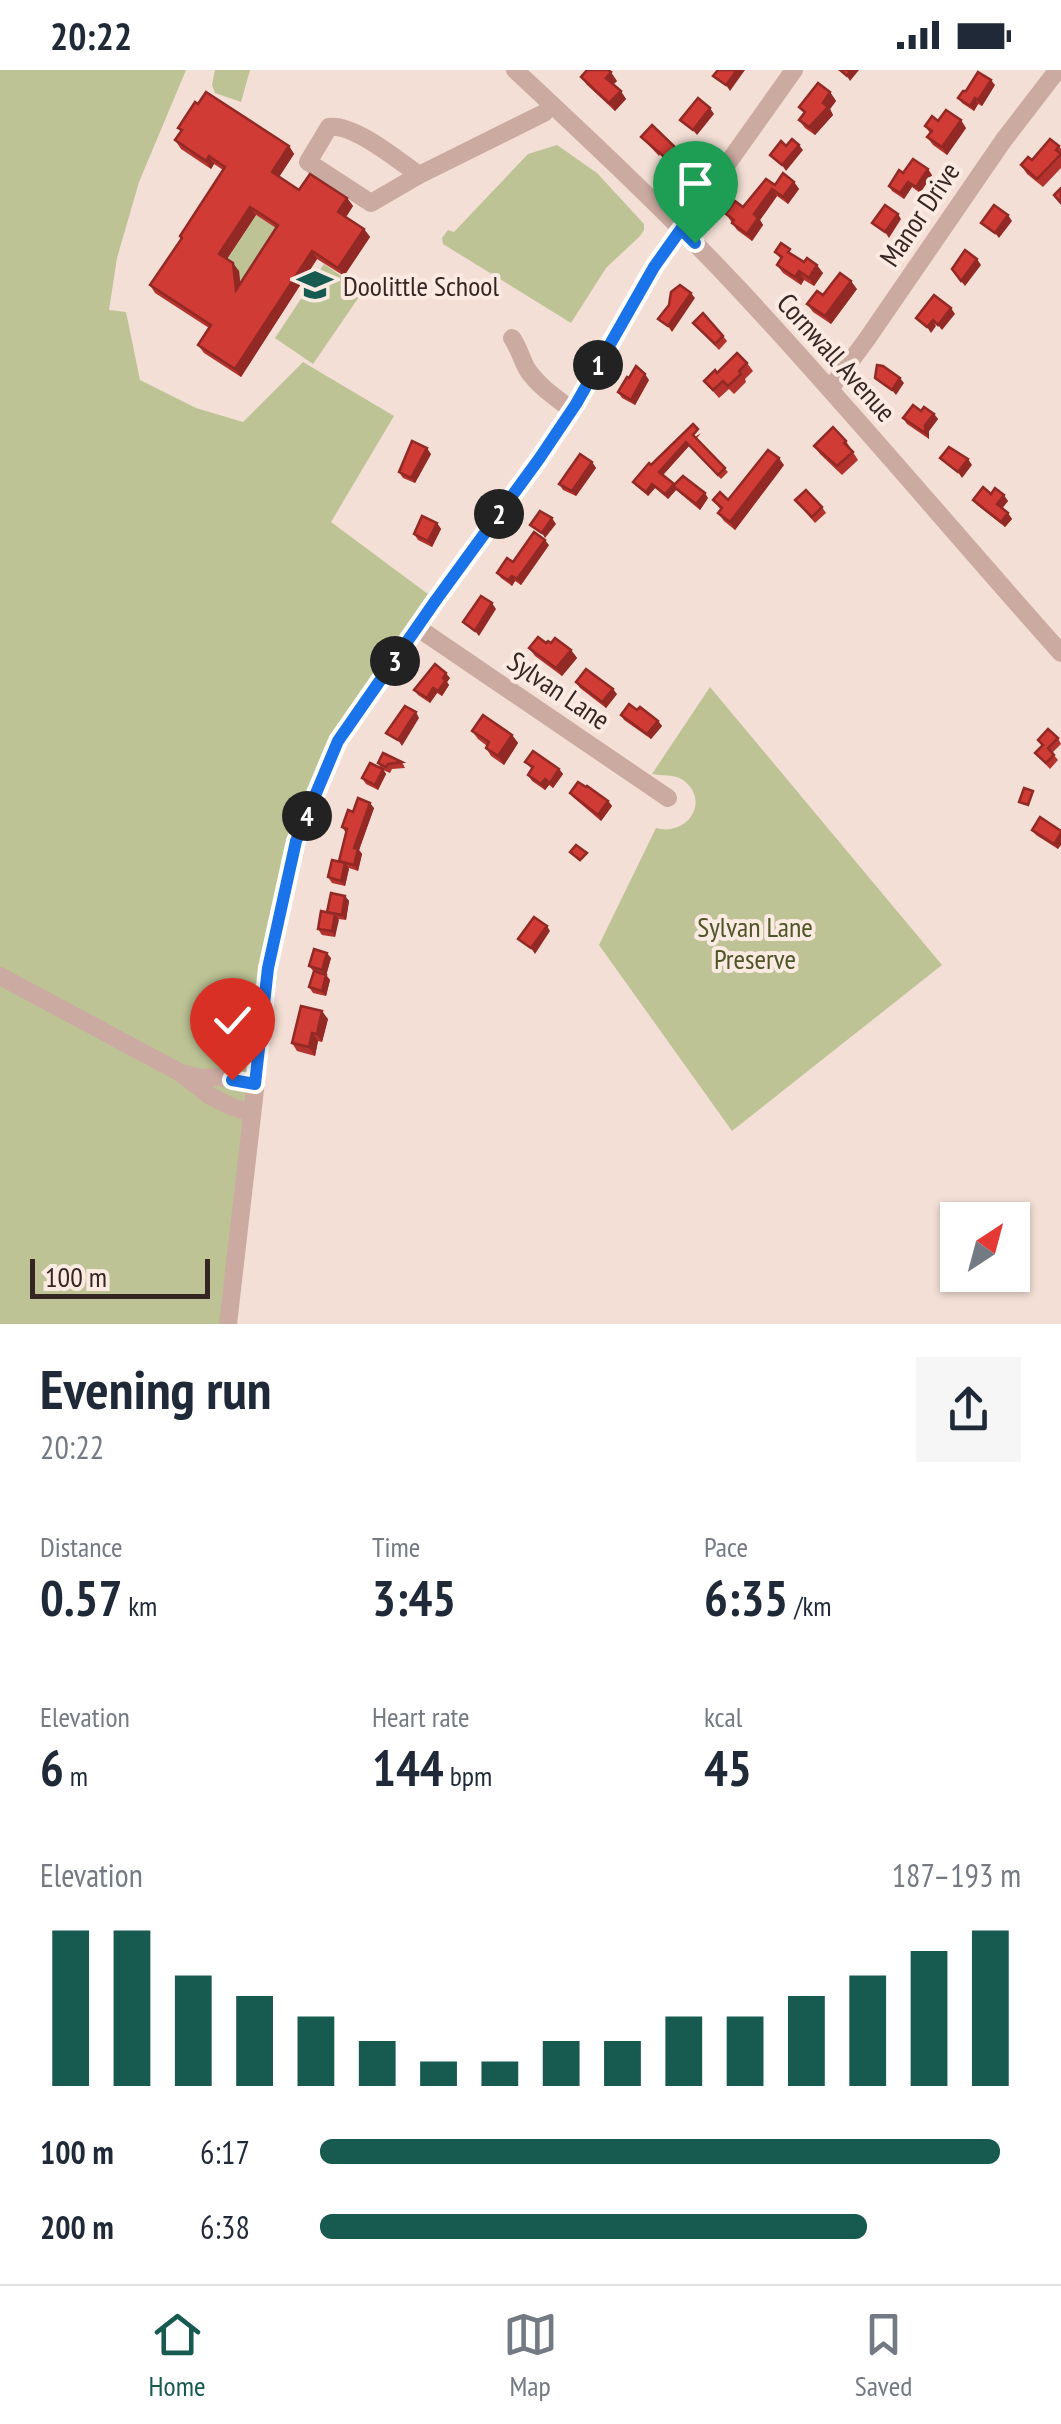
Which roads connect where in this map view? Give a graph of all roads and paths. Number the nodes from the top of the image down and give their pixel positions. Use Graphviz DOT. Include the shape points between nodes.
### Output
graph roads {
  1 [pos="515,70"];
  2 [pos="794,70"];
  3 [pos="1057,75"];
  4 [pos="552,106"];
  5 [pos="418,175"];
  6 [pos="681,229"];
  7 [pos="512,338"];
  8 [pos="830,389"];
  9 [pos="572,410"];
  10 [pos="418,628"];
  11 [pos="1061,653"];
  12 [pos="668,798"];
  13 [pos="0,976"];
  14 [pos="180,1072"];
  15 [pos="255,1084"];
  16 [pos="252,1113"];
  17 [pos="228,1324"];
  1 -- 4 [label="street, Cornwall Avenue"];
  2 -- 6 [label="street"];
  3 -- 8 [label="street, Manor Drive" via="1003,141"];
  4 -- 5 [label="street"];
  4 -- 6 [label="street, Cornwall Avenue"];
  5 -- 5 [label="street" via="337,126 308,162 371,202"];
  6 -- 8 [label="street, Cornwall Avenue"];
  6 -- 9 [label="street"];
  7 -- 9 [label="street" via="529,372"];
  8 -- 11 [label="street, Cornwall Avenue"];
  9 -- 10 [label="street"];
  10 -- 12 [label="street, Sylvan Lane"];
  10 -- 15 [label="street" via="338,741 296,841 268,968"];
  13 -- 14 [label="street"];
  14 -- 15 [label="street"];
  14 -- 16 [label="street" via="210,1096"];
  15 -- 16 [label="street"];
  16 -- 17 [label="street"];
}
